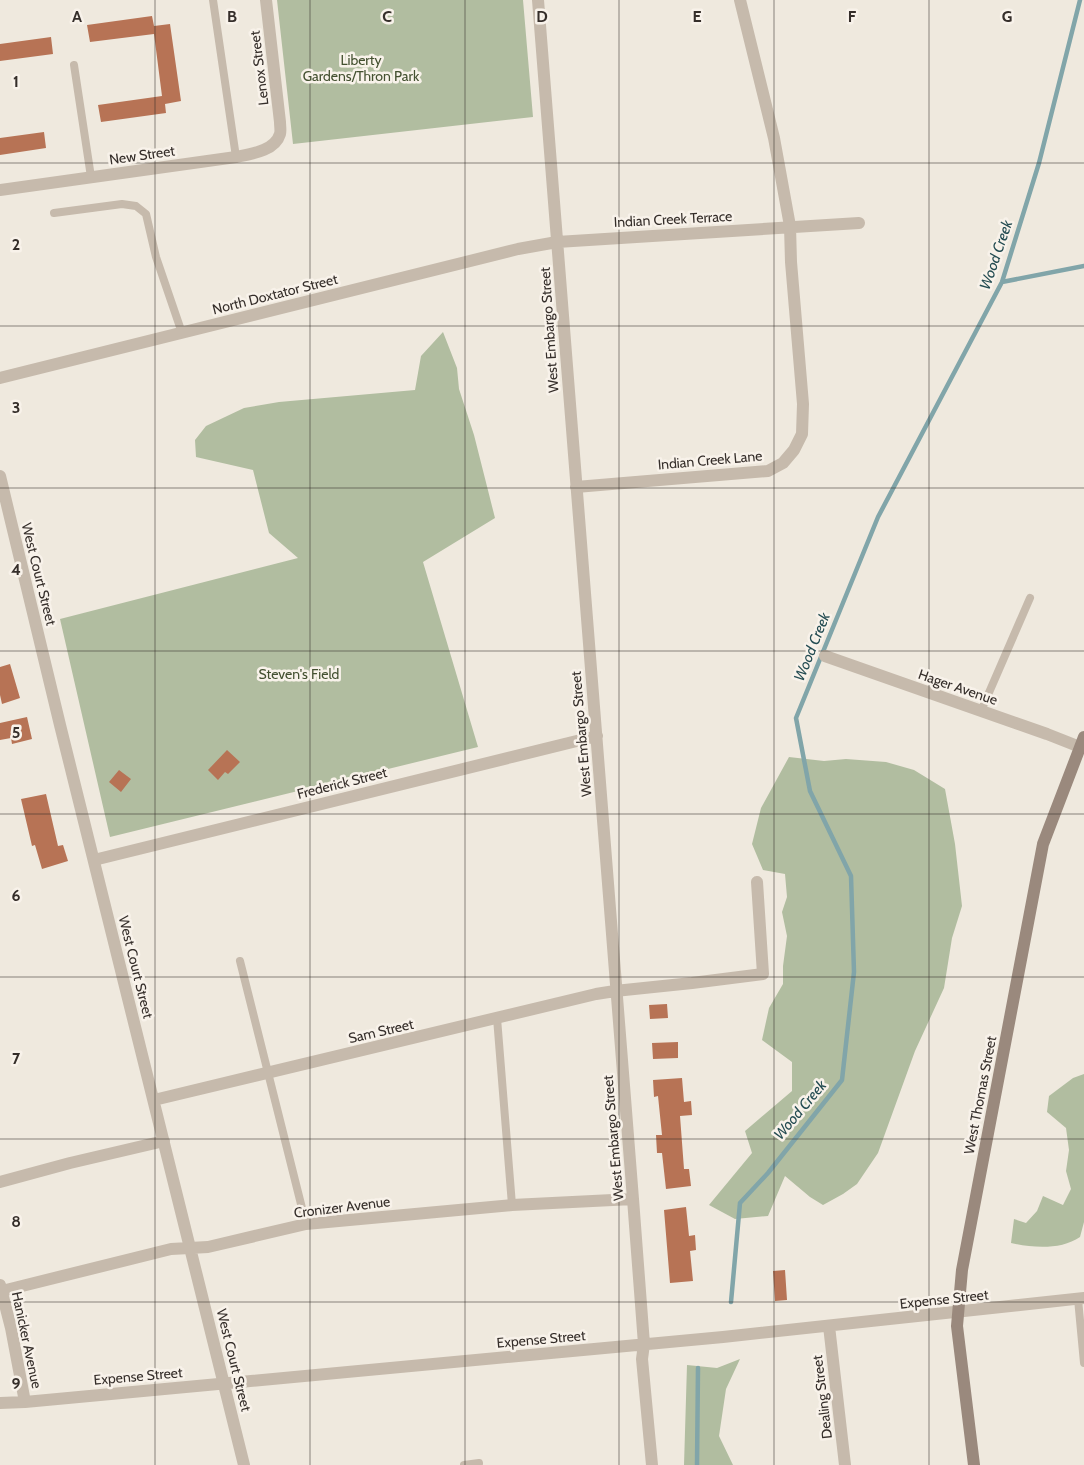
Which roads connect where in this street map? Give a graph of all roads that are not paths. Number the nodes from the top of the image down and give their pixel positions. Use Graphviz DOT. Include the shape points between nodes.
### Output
graph roads {
  1 [pos="214,0"];
  2 [pos="266,0"];
  3 [pos="538,0"];
  4 [pos="740,0"];
  5 [pos="74,65"];
  6 [pos="280,133"];
  7 [pos="236,156"];
  8 [pos="91,177"];
  9 [pos="0,190"];
  10 [pos="54,213"];
  11 [pos="859,223"];
  12 [pos="790,226"];
  13 [pos="557,242"];
  14 [pos="182,332"];
  15 [pos="0,378"];
  16 [pos="0,476"];
  17 [pos="576,487"];
  18 [pos="3,501"];
  19 [pos="1030,598"];
  20 [pos="825,656"];
  21 [pos="981,711"];
  22 [pos="597,736"];
  23 [pos="1082,742"];
  24 [pos="94,860"];
  25 [pos="757,882"];
  26 [pos="240,961"];
  27 [pos="615,990"];
  28 [pos="497,1018"];
  29 [pos="269,1073"];
  30 [pos="154,1100"];
  31 [pos="164,1141"];
  32 [pos="0,1182"];
  33 [pos="633,1198"];
  34 [pos="512,1205"];
  35 [pos="306,1224"];
  36 [pos="191,1248"];
  37 [pos="1,1288"];
  38 [pos="1081,1299"];
  39 [pos="957,1313"];
  40 [pos="829,1326"];
  41 [pos="644,1344"];
  42 [pos="1084,1363"];
  43 [pos="224,1383"];
  44 [pos="25,1402"];
  45 [pos="0,1403"];
  46 [pos="479,1463"];
  47 [pos="244,1465"];
  48 [pos="464,1465"];
  49 [pos="652,1465"];
  50 [pos="845,1465"];
  51 [pos="974,1465"];
  1 -- 7 [label="lane"];
  2 -- 6 [label="street, Lenox Street"];
  3 -- 13 [label="street, West Embargo Street"];
  4 -- 12 [label="street" via="774,138"];
  5 -- 8 [label="lane"];
  6 -- 7 [label="street, New Street" via="273,146"];
  7 -- 8 [label="street, New Street"];
  8 -- 9 [label="street, New Street"];
  10 -- 14 [label="lane" via="122,204 136,206 146,214 156,257"];
  11 -- 12 [label="street, Indian Creek Terrace"];
  12 -- 13 [label="street, Indian Creek Terrace"];
  12 -- 17 [label="street, Indian Creek Lane" via="803,404 802,434 794,450 783,463 768,471"];
  13 -- 14 [label="street, North Doxtator Street"];
  13 -- 17 [label="street, West Embargo Street"];
  14 -- 15 [label="street, North Doxtator Street"];
  16 -- 18 [label="street, West Court Street"];
  17 -- 22 [label="street, West Embargo Street"];
  18 -- 24 [label="street, West Court Street"];
  19 -- 21 [label="lane"];
  20 -- 21 [label="street, Hager Avenue"];
  21 -- 23 [label="street, Hager Avenue"];
  22 -- 24 [label="street, Frederick Street"];
  22 -- 27 [label="street, West Embargo Street"];
  23 -- 39 [label="street, West Thomas Street" via="1043,844 962,1270"];
  24 -- 30 [label="street, West Court Street"];
  25 -- 27 [label="street, Sam Street" via="764,974"];
  26 -- 29 [label="lane"];
  27 -- 28 [label="street, Sam Street"];
  27 -- 33 [label="street, West Embargo Street"];
  28 -- 29 [label="street, Sam Street"];
  28 -- 34 [label="lane"];
  29 -- 30 [label="street, Sam Street"];
  29 -- 35 [label="lane"];
  30 -- 31 [label="street, West Court Street"];
  31 -- 32 [label="street"];
  31 -- 36 [label="street, West Court Street"];
  33 -- 34 [label="street, Cronizer Avenue"];
  33 -- 41 [label="street, West Embargo Street"];
  34 -- 35 [label="street, Cronizer Avenue"];
  35 -- 36 [label="street, Cronizer Avenue"];
  36 -- 37 [label="street, Cronizer Avenue" via="171,1249"];
  36 -- 43 [label="street, West Court Street"];
  37 -- 44 [label="street, Hanicker Avenue"];
  38 -- 39 [label="street, Expense Street"];
  38 -- 42 [label="lane"];
  39 -- 40 [label="street, Expense Street"];
  39 -- 51 [label="street, West Thomas Street"];
  40 -- 41 [label="street, Expense Street"];
  40 -- 50 [label="street, Dealing Street"];
  41 -- 43 [label="street, Expense Street"];
  41 -- 49 [label="street, West Embargo Street" via="642,1359"];
  43 -- 44 [label="street, Expense Street"];
  43 -- 47 [label="street, West Court Street"];
  44 -- 45 [label="street, Expense Street"];
  46 -- 48 [label="lane"];
}
